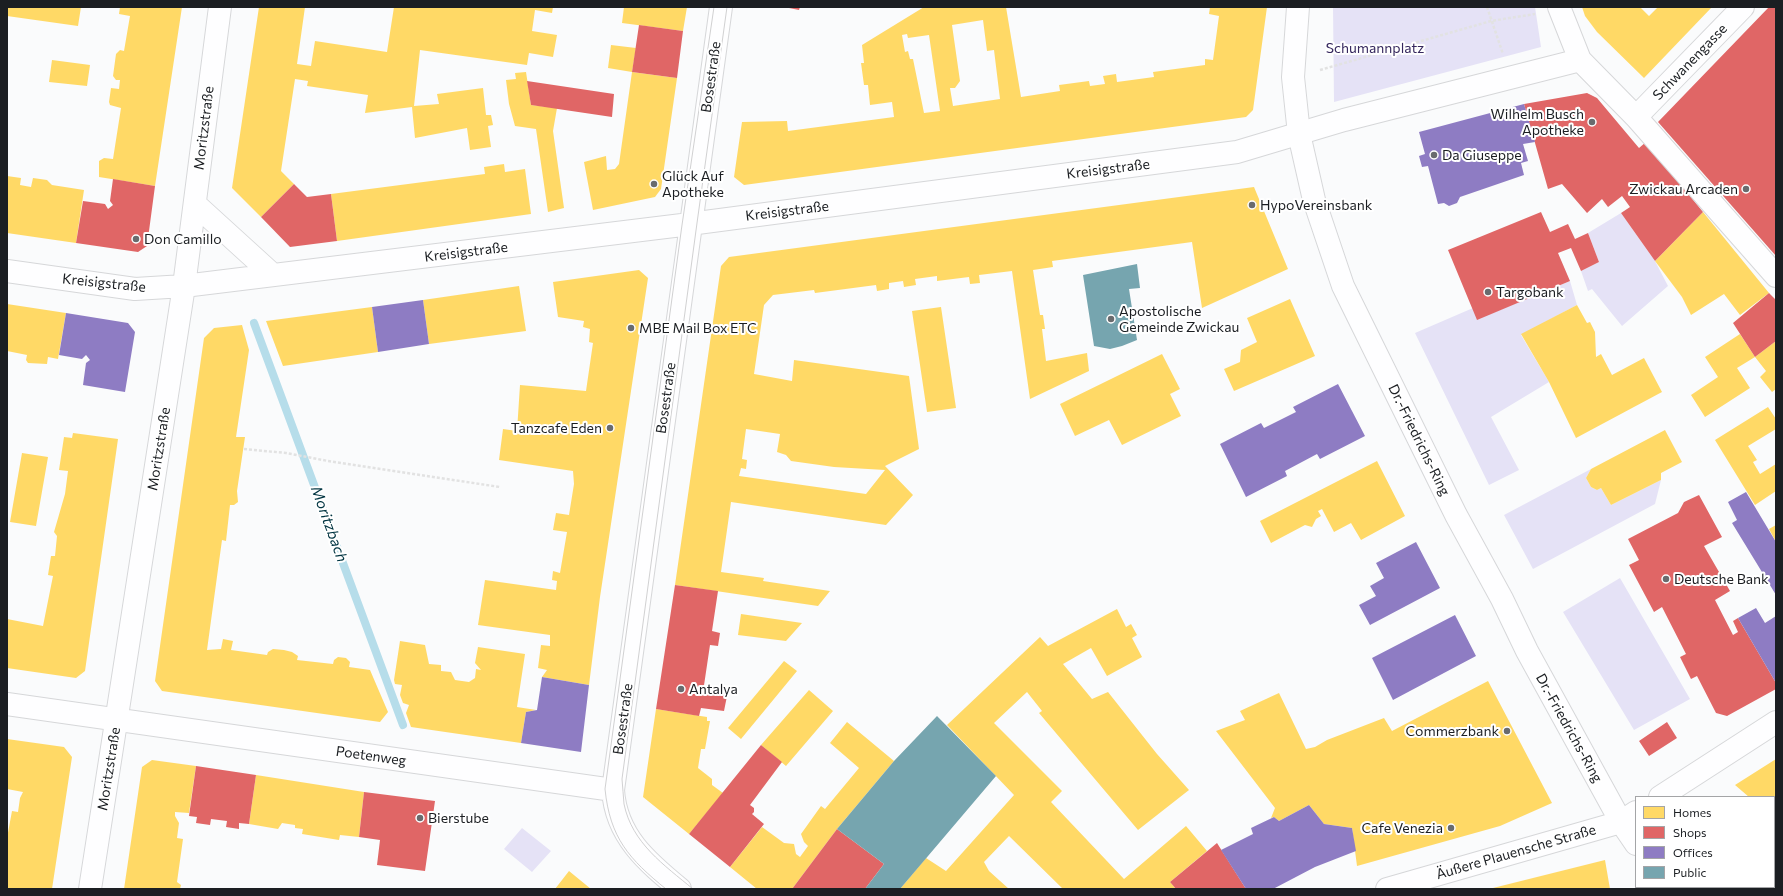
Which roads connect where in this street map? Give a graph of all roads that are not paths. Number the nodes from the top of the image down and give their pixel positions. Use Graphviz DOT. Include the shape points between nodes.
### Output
graph roads {
  1 [pos="220,7"];
  2 [pos="721,7"];
  3 [pos="1298,7"];
  4 [pos="1743,7"];
  5 [pos="1559,9"];
  6 [pos="1580,60"];
  7 [pos="1636,117"];
  8 [pos="1299,134"];
  9 [pos="195,204"];
  10 [pos="690,224"];
  11 [pos="7,271"];
  12 [pos="273,275"];
  13 [pos="1776,276"];
  14 [pos="184,286"];
  15 [pos="7,704"];
  16 [pos="116,720"];
  17 [pos="1776,722"];
  18 [pos="613,790"];
  19 [pos="1662,796"];
  20 [pos="1628,817"];
  21 [pos="1635,841"];
  22 [pos="90,889"];
  23 [pos="680,889"];
  24 [pos="1387,889"];
  1 -- 9 [label="street, Moritzstraße"];
  2 -- 10 [label="street, Bosestraße"];
  3 -- 8 [label="street, Dr.-Friedrichs-Ring" via="1293,77"];
  4 -- 7 [label="street, Schwanengasse"];
  5 -- 6 [label="street"];
  6 -- 7 [label="street"];
  6 -- 8 [label="street"];
  7 -- 13 [label="street"];
  8 -- 10 [label="street, Kreisigstraße" via="1237,152"];
  8 -- 20 [label="street, Dr.-Friedrichs-Ring" via="1314,200 1343,286 1456,515 1527,651"];
  9 -- 12 [label="street"];
  9 -- 14 [label="street, Moritzstraße"];
  10 -- 12 [label="street, Kreisigstraße"];
  10 -- 18 [label="street, Bosestraße"];
  11 -- 14 [label="street, Kreisigstraße" via="135,289"];
  12 -- 14 [label="street, Kreisigstraße"];
  14 -- 16 [label="street, Moritzstraße"];
  15 -- 16 [label="street, Poetenweg"];
  16 -- 18 [label="street, Poetenweg"];
  16 -- 22 [label="street, Moritzstraße"];
  17 -- 19 [label="street"];
  18 -- 23 [label="street" via="618,814 638,852"];
  20 -- 21 [label="street, Dr.-Friedrichs-Ring"];
  20 -- 24 [label="street, Äußere Plauensche Straße"];
}
